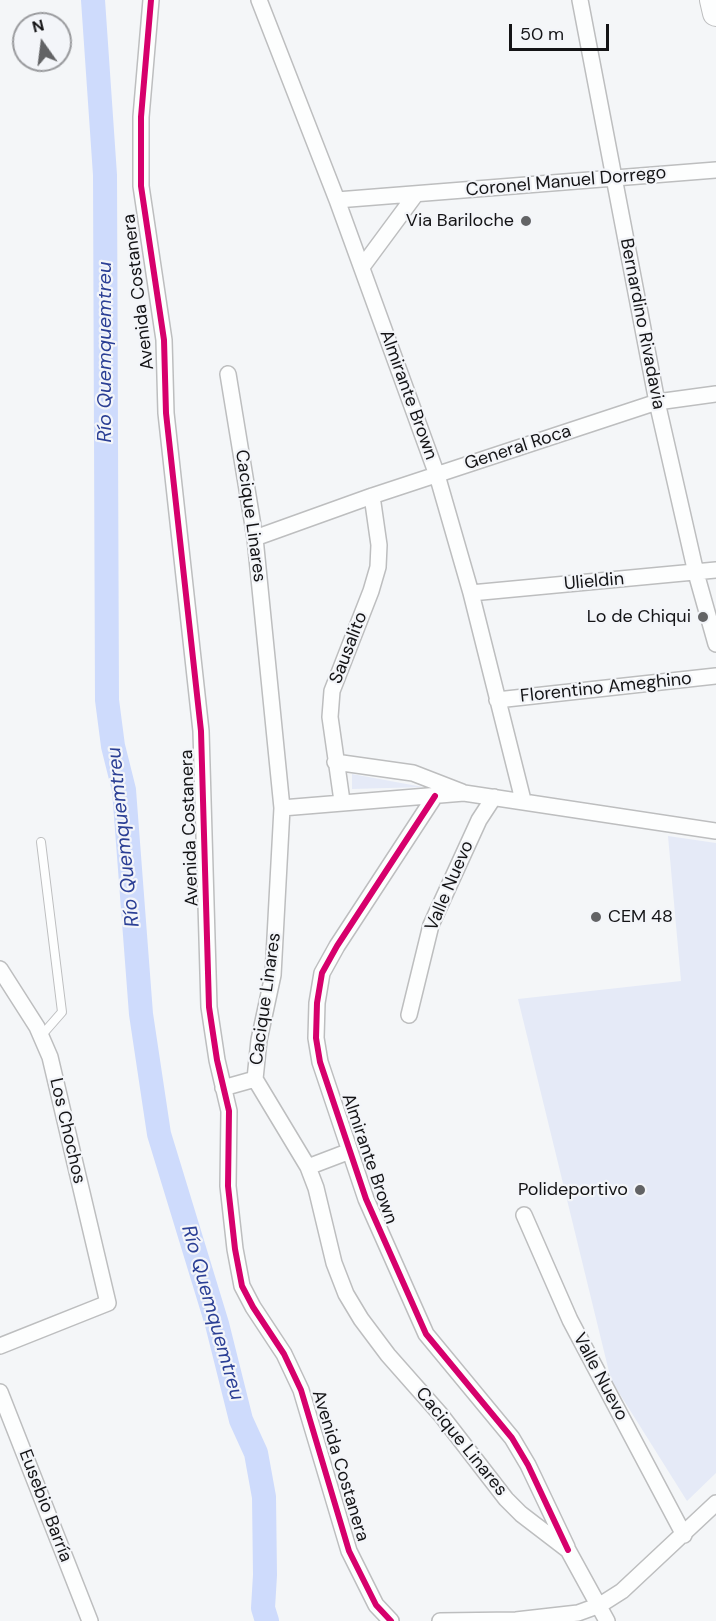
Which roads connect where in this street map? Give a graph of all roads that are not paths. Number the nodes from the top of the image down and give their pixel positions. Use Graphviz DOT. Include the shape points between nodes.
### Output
graph roads {
  1 [pos="151,0"];
  2 [pos="259,0"];
  3 [pos="580,0"];
  4 [pos="713,0"];
  5 [pos="716,13"];
  6 [pos="716,170"];
  7 [pos="614,178"];
  8 [pos="416,194"];
  9 [pos="337,200"];
  10 [pos="362,267"];
  11 [pos="228,374"];
  12 [pos="716,394"];
  13 [pos="657,402"];
  14 [pos="438,475"];
  15 [pos="372,496"];
  16 [pos="255,538"];
  17 [pos="716,570"];
  18 [pos="696,573"];
  19 [pos="471,592"];
  20 [pos="716,644"];
  21 [pos="716,676"];
  22 [pos="497,700"];
  23 [pos="335,762"];
  24 [pos="464,794"];
  25 [pos="435,796"];
  26 [pos="494,797"];
  27 [pos="523,800"];
  28 [pos="342,801"];
  29 [pos="282,808"];
  30 [pos="716,831"];
  31 [pos="41,842"];
  32 [pos="0,969"];
  33 [pos="409,1015"];
  34 [pos="41,1036"];
  35 [pos="255,1079"];
  36 [pos="223,1088"];
  37 [pos="350,1152"];
  38 [pos="308,1167"];
  39 [pos="524,1215"];
  40 [pos="0,1346"];
  41 [pos="0,1392"];
  42 [pos="716,1503"];
  43 [pos="684,1535"];
  44 [pos="568,1550"];
  45 [pos="600,1605"];
  46 [pos="90,1621"];
  47 [pos="391,1621"];
  48 [pos="440,1621"];
  49 [pos="607,1621"];
  1 -- 36 [label="street, Avenida Costanera" via="141,117 141,186 164,340 166,413 201,731 208,1007"];
  2 -- 9 [label="street, Almirante Brown"];
  3 -- 7 [label="street, Bernardino Rivadavia"];
  4 -- 5 [label="highway"];
  6 -- 7 [label="street, Coronel Manuel Dorrego"];
  7 -- 8 [label="street, Coronel Manuel Dorrego"];
  7 -- 13 [label="street, Bernardino Rivadavia"];
  8 -- 9 [label="street, Coronel Manuel Dorrego"];
  8 -- 10 [label="street"];
  9 -- 10 [label="street, Almirante Brown"];
  10 -- 14 [label="street, Almirante Brown"];
  11 -- 16 [label="street, Cacique Linares"];
  12 -- 13 [label="street, General Roca"];
  13 -- 14 [label="street, General Roca"];
  13 -- 18 [label="street, Bernardino Rivadavia"];
  14 -- 15 [label="street, General Roca"];
  14 -- 19 [label="street, Almirante Brown"];
  15 -- 16 [label="street, General Roca"];
  15 -- 23 [label="street, Sausalito" via="378,567 332,691 330,717"];
  16 -- 29 [label="street, Cacique Linares"];
  17 -- 18 [label="street, Ulieldin"];
  18 -- 19 [label="street, Ulieldin"];
  18 -- 20 [label="street, Bernardino Rivadavia"];
  19 -- 22 [label="street, Almirante Brown"];
  21 -- 22 [label="street, Florentino Ameghino"];
  22 -- 27 [label="street, Almirante Brown"];
  23 -- 24 [label="street" via="413,773"];
  23 -- 28 [label="street, Sausalito"];
  24 -- 25 [label="street"];
  24 -- 26 [label="street"];
  25 -- 28 [label="street"];
  25 -- 37 [label="street, Almirante Brown" via="322,973 316,1038 320,1062"];
  26 -- 27 [label="street"];
  26 -- 33 [label="street, Valle Nuevo" via="479,820 431,925"];
  27 -- 30 [label="street"];
  28 -- 29 [label="street"];
  29 -- 35 [label="street, Cacique Linares" via="273,975"];
  31 -- 34 [label="lane" via="62,1012"];
  32 -- 34 [label="street, Los Chochos"];
  34 -- 40 [label="street, Los Chochos" via="50,1057 108,1303"];
  35 -- 36 [label="street"];
  35 -- 38 [label="street, Cacique Linares"];
  36 -- 47 [label="street, Avenida Costanera" via="230,1126 228,1186 242,1286 301,1390 349,1551 376,1605"];
  37 -- 38 [label="street"];
  37 -- 44 [label="street, Almirante Brown" via="380,1236 426,1334 512,1438"];
  38 -- 44 [label="street, Cacique Linares" via="334,1263 361,1319 506,1499"];
  39 -- 43 [label="street, Valle Nuevo" via="570,1320"];
  41 -- 46 [label="street, Eusebio Barría"];
  42 -- 43 [label="street"];
  43 -- 45 [label="street" via="622,1591"];
  44 -- 45 [label="street, Cacique Linares"];
  45 -- 48 [label="street" via="578,1613 516,1620"];
  45 -- 49 [label="street, Cacique Linares"];
}
